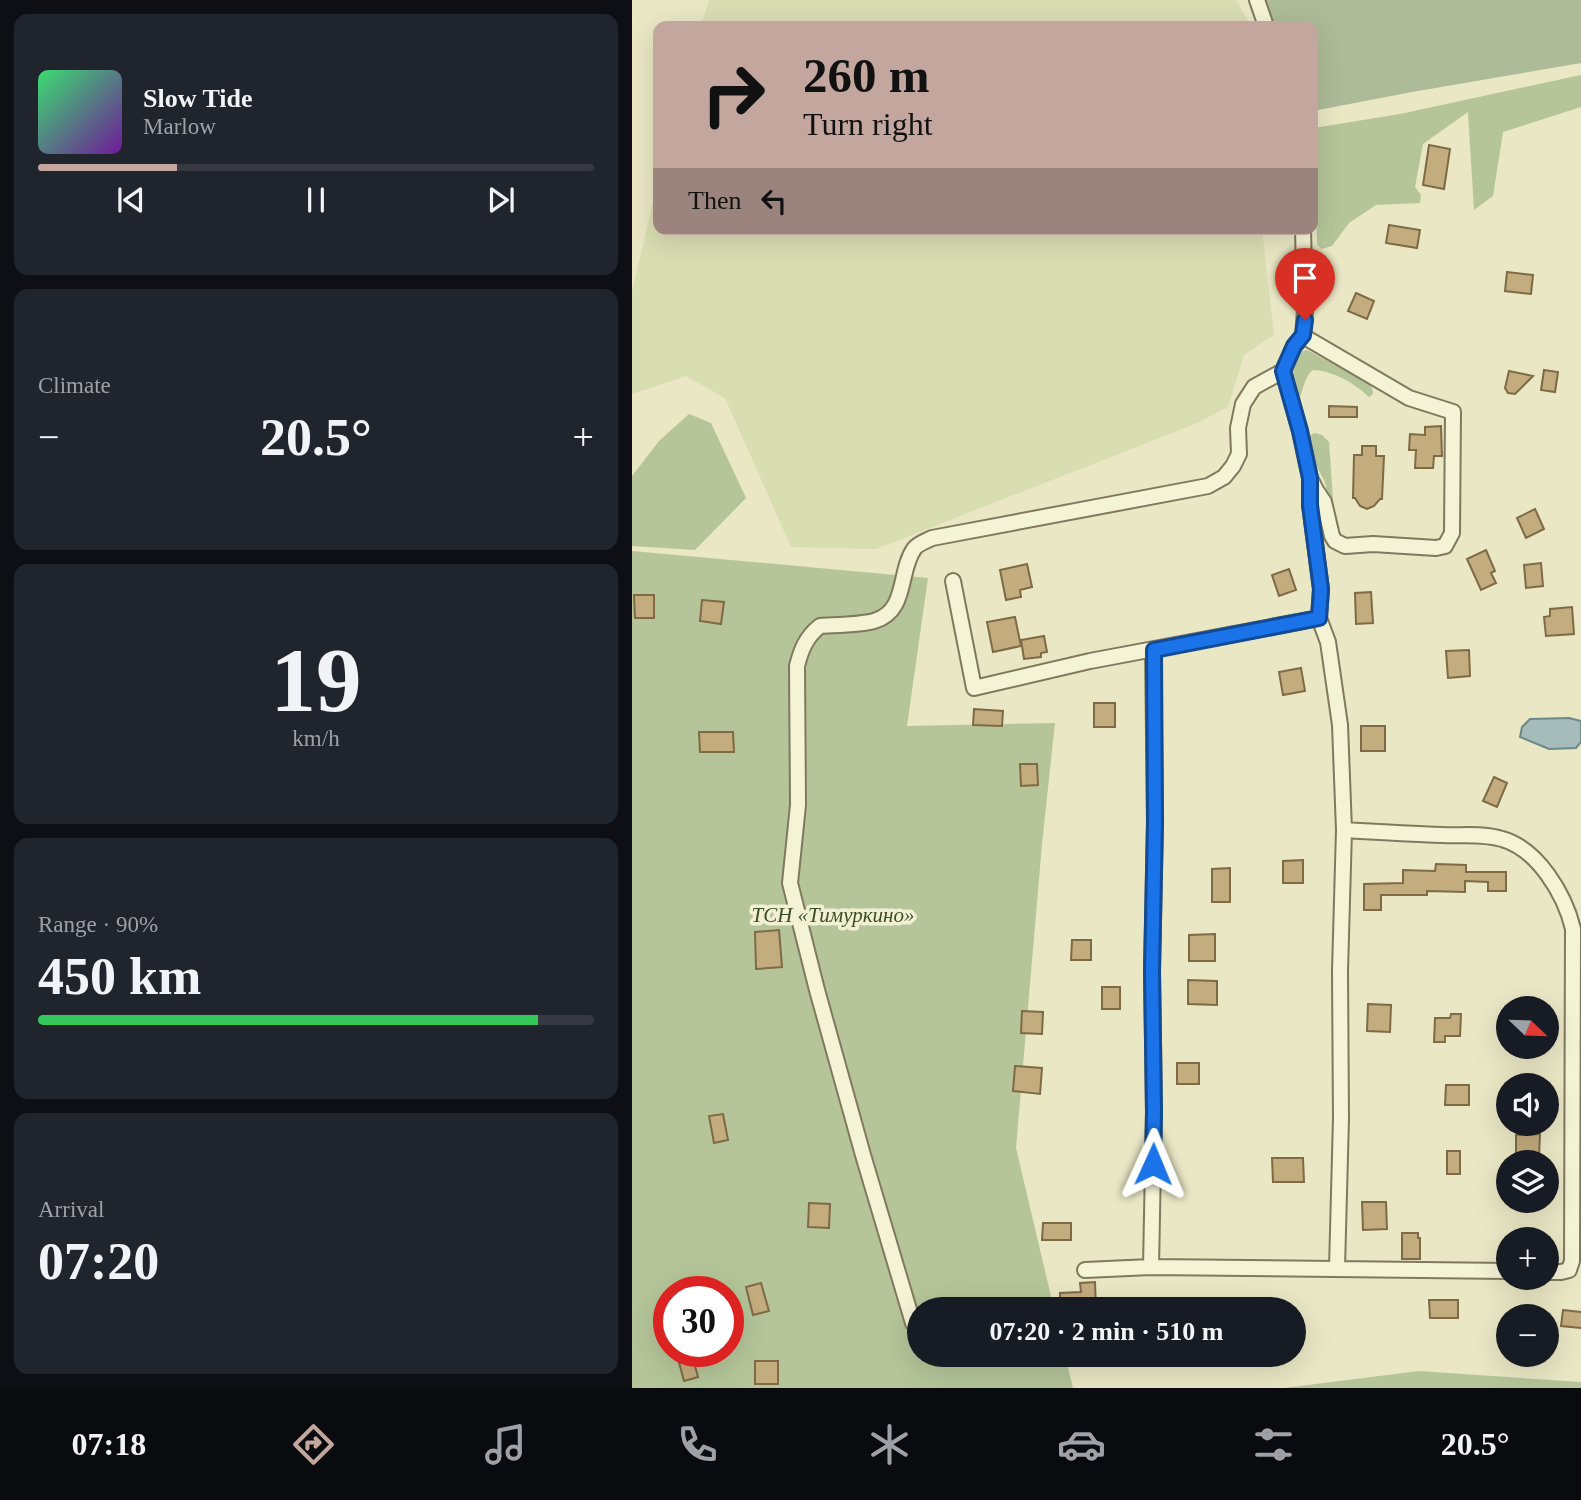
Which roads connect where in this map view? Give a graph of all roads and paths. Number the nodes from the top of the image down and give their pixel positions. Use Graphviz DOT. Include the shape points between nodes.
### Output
graph roads {
  1 [pos="1257,0"];
  2 [pos="1264,21"];
  3 [pos="1303,235"];
  4 [pos="1303,335"];
  5 [pos="1283,371"];
  6 [pos="1310,478"];
  7 [pos="953,581"];
  8 [pos="1319,618"];
  9 [pos="1154,650"];
  10 [pos="1344,830"];
  11 [pos="1151,1267"];
  12 [pos="1337,1268"];
  13 [pos="1085,1270"];
  14 [pos="1496,1271"];
  15 [pos="1559,1272"];
  16 [pos="907,1303"];
  1 -- 2 [label="street"];
  3 -- 4 [label="street"];
  4 -- 5 [label="street"];
  4 -- 6 [label="street" via="1409,398 1453,412 1452,533 1445,546 1436,548 1340,544 1332,536 1324,502"];
  5 -- 6 [label="street"];
  5 -- 16 [label="street" via="1254,387 1243,404 1239,454 1224,477 1208,486 932,538 915,547 898,603 887,615 874,621 820,626 801,649 796,666 798,805 790,883"];
  6 -- 8 [label="street" via="1321,589"];
  7 -- 9 [label="street" via="974,688"];
  8 -- 9 [label="street"];
  8 -- 10 [label="street" via="1340,725"];
  9 -- 11 [label="street"];
  10 -- 12 [label="street"];
  10 -- 15 [label="street" via="1503,839 1529,854 1564,901 1573,929 1572,1261 1569,1270"];
  11 -- 12 [label="street"];
  11 -- 13 [label="street"];
  12 -- 14 [label="street"];
}
